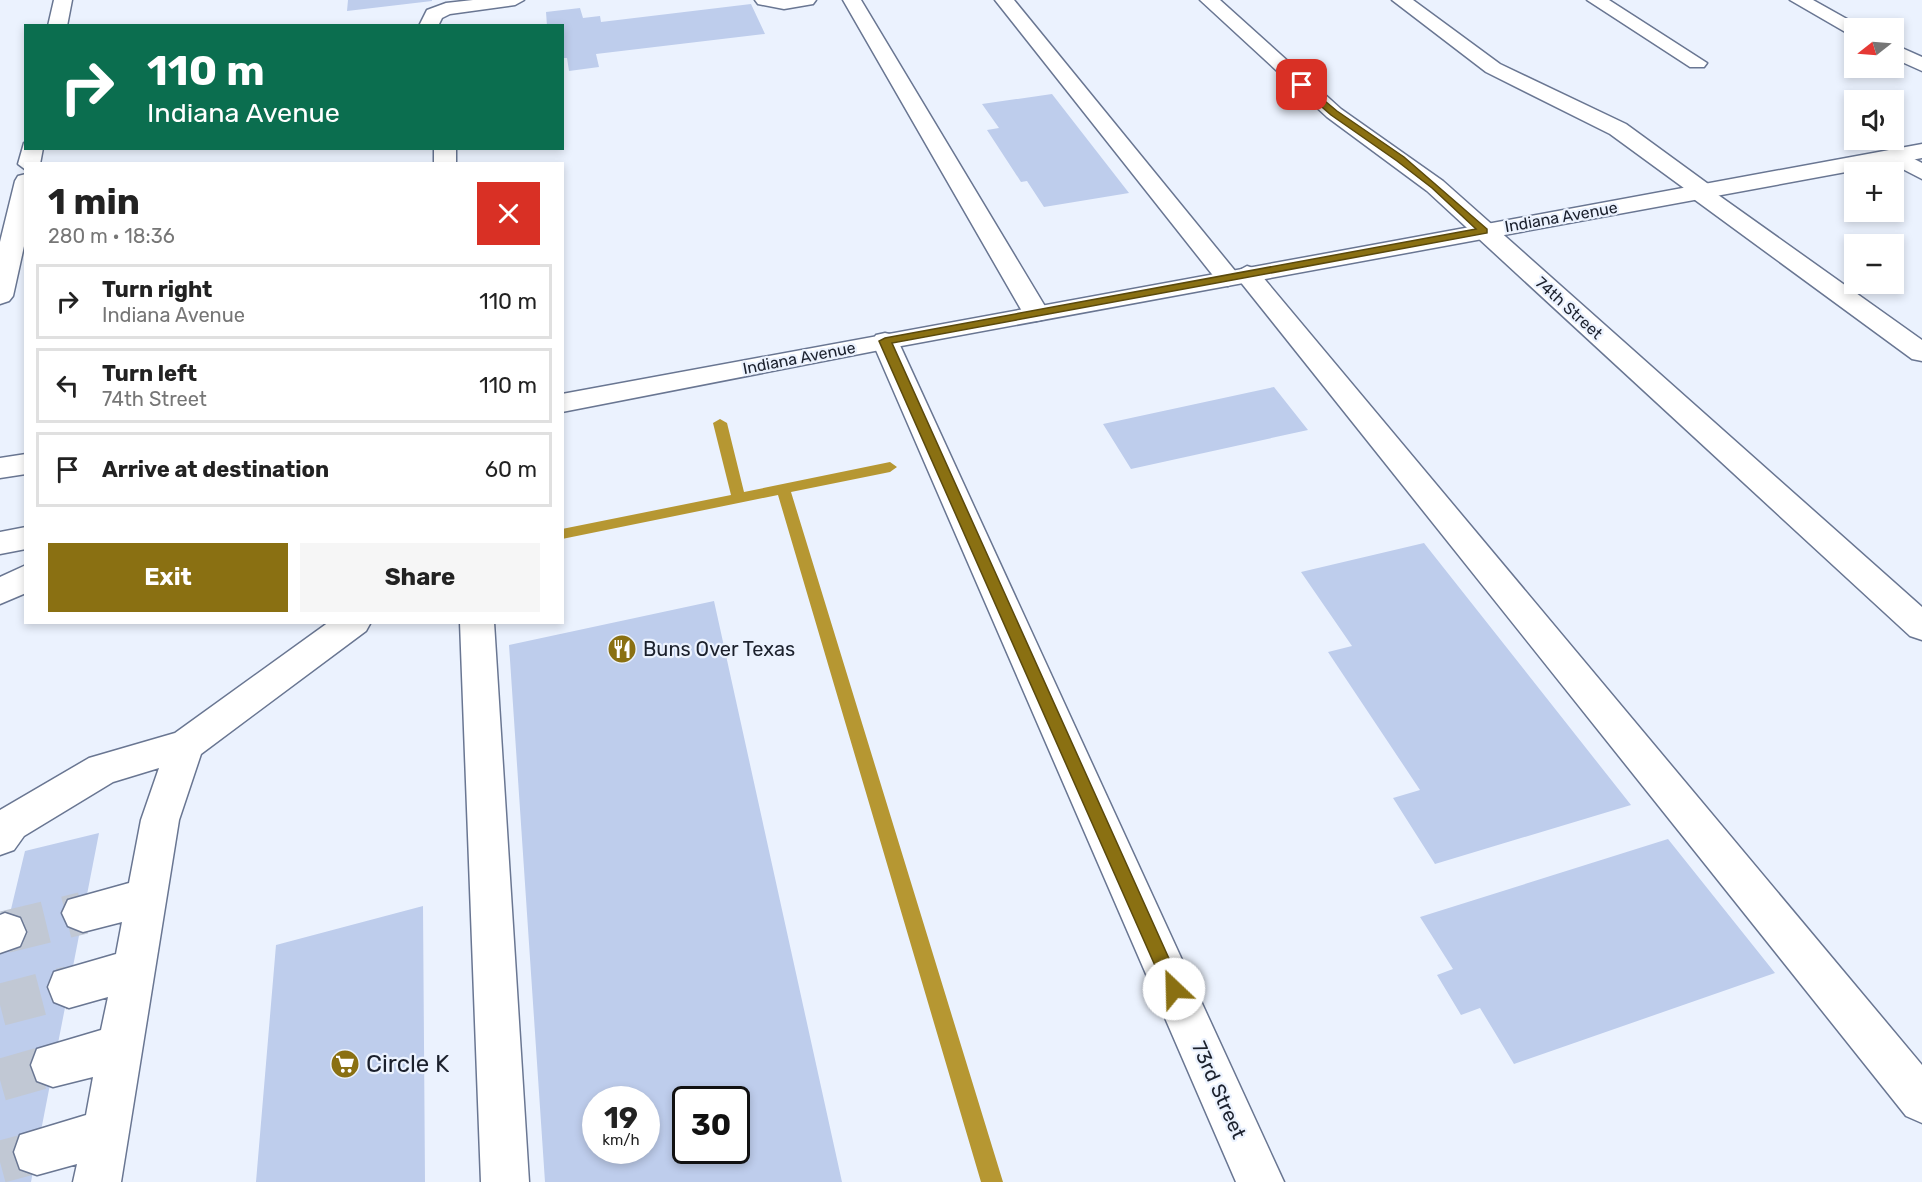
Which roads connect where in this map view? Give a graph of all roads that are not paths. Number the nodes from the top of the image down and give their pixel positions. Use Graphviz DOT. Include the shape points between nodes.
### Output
graph roads {
  1 [pos="63,0"];
  2 [pos="515,0"];
  3 [pos="764,0"];
  4 [pos="807,0"];
  5 [pos="852,0"];
  6 [pos="1004,0"];
  7 [pos="1209,0"];
  8 [pos="1401,0"];
  9 [pos="1596,0"];
  10 [pos="1799,0"];
  11 [pos="57,24"];
  12 [pos="429,24"];
  13 [pos="1844,24"];
  14 [pos="1904,56"];
  15 [pos="1697,63"];
  16 [pos="1922,65"];
  17 [pos="1922,151"];
  18 [pos="1895,156"];
  19 [pos="1922,172"];
  20 [pos="1701,191"];
  21 [pos="23,210"];
  22 [pos="1484,231"];
  23 [pos="18,267"];
  24 [pos="1238,276"];
  25 [pos="0,296"];
  26 [pos="1036,313"];
  27 [pos="885,341"];
  28 [pos="1922,352"];
  29 [pos="564,404"];
  30 [pos="24,464"];
  31 [pos="0,468"];
  32 [pos="24,538"];
  33 [pos="0,543"];
  34 [pos="24,578"];
  35 [pos="0,592"];
  36 [pos="351,624"];
  37 [pos="477,624"];
  38 [pos="1922,627"];
  39 [pos="186,745"];
  40 [pos="0,838"];
  41 [pos="146,897"];
  42 [pos="83,913"];
  43 [pos="134,970"];
  44 [pos="69,987"];
  45 [pos="120,1048"];
  46 [pos="53,1065"];
  47 [pos="1922,1100"];
  48 [pos="106,1131"];
  49 [pos="37,1152"];
  50 [pos="97,1182"];
  51 [pos="506,1182"];
  52 [pos="1260,1182"];
  1 -- 11 [label="street"];
  2 -- 12 [label="street" via="446,9 434,14"];
  3 -- 4 [label="street"];
  5 -- 26 [label="street"];
  6 -- 24 [label="street"];
  7 -- 22 [label="street, 74th Street" via="1334,113 1400,159"];
  8 -- 20 [label="street" via="1493,68 1618,129"];
  9 -- 15 [label="street"];
  10 -- 13 [label="street"];
  14 -- 16 [label="street"];
  17 -- 18 [label="street, Indiana Avenue"];
  18 -- 19 [label="street"];
  18 -- 20 [label="street, Indiana Avenue"];
  20 -- 22 [label="street, Indiana Avenue"];
  20 -- 28 [label="street"];
  21 -- 23 [label="street"];
  22 -- 24 [label="street, Indiana Avenue"];
  22 -- 38 [label="street, 74th Street"];
  23 -- 25 [label="street"];
  24 -- 26 [label="street, Indiana Avenue"];
  24 -- 47 [label="street"];
  26 -- 27 [label="street, Indiana Avenue"];
  27 -- 29 [label="street, Indiana Avenue"];
  27 -- 52 [label="street, 73rd Street"];
  30 -- 31 [label="street"];
  32 -- 33 [label="street"];
  34 -- 35 [label="street"];
  36 -- 39 [label="street"];
  37 -- 51 [label="street"];
  39 -- 40 [label="street" via="102,769 10,824"];
  39 -- 41 [label="street" via="160,820"];
  41 -- 42 [label="street"];
  41 -- 43 [label="street"];
  43 -- 44 [label="street"];
  43 -- 45 [label="street"];
  45 -- 46 [label="street"];
  45 -- 48 [label="street"];
  48 -- 49 [label="street"];
  48 -- 50 [label="street"];
}
